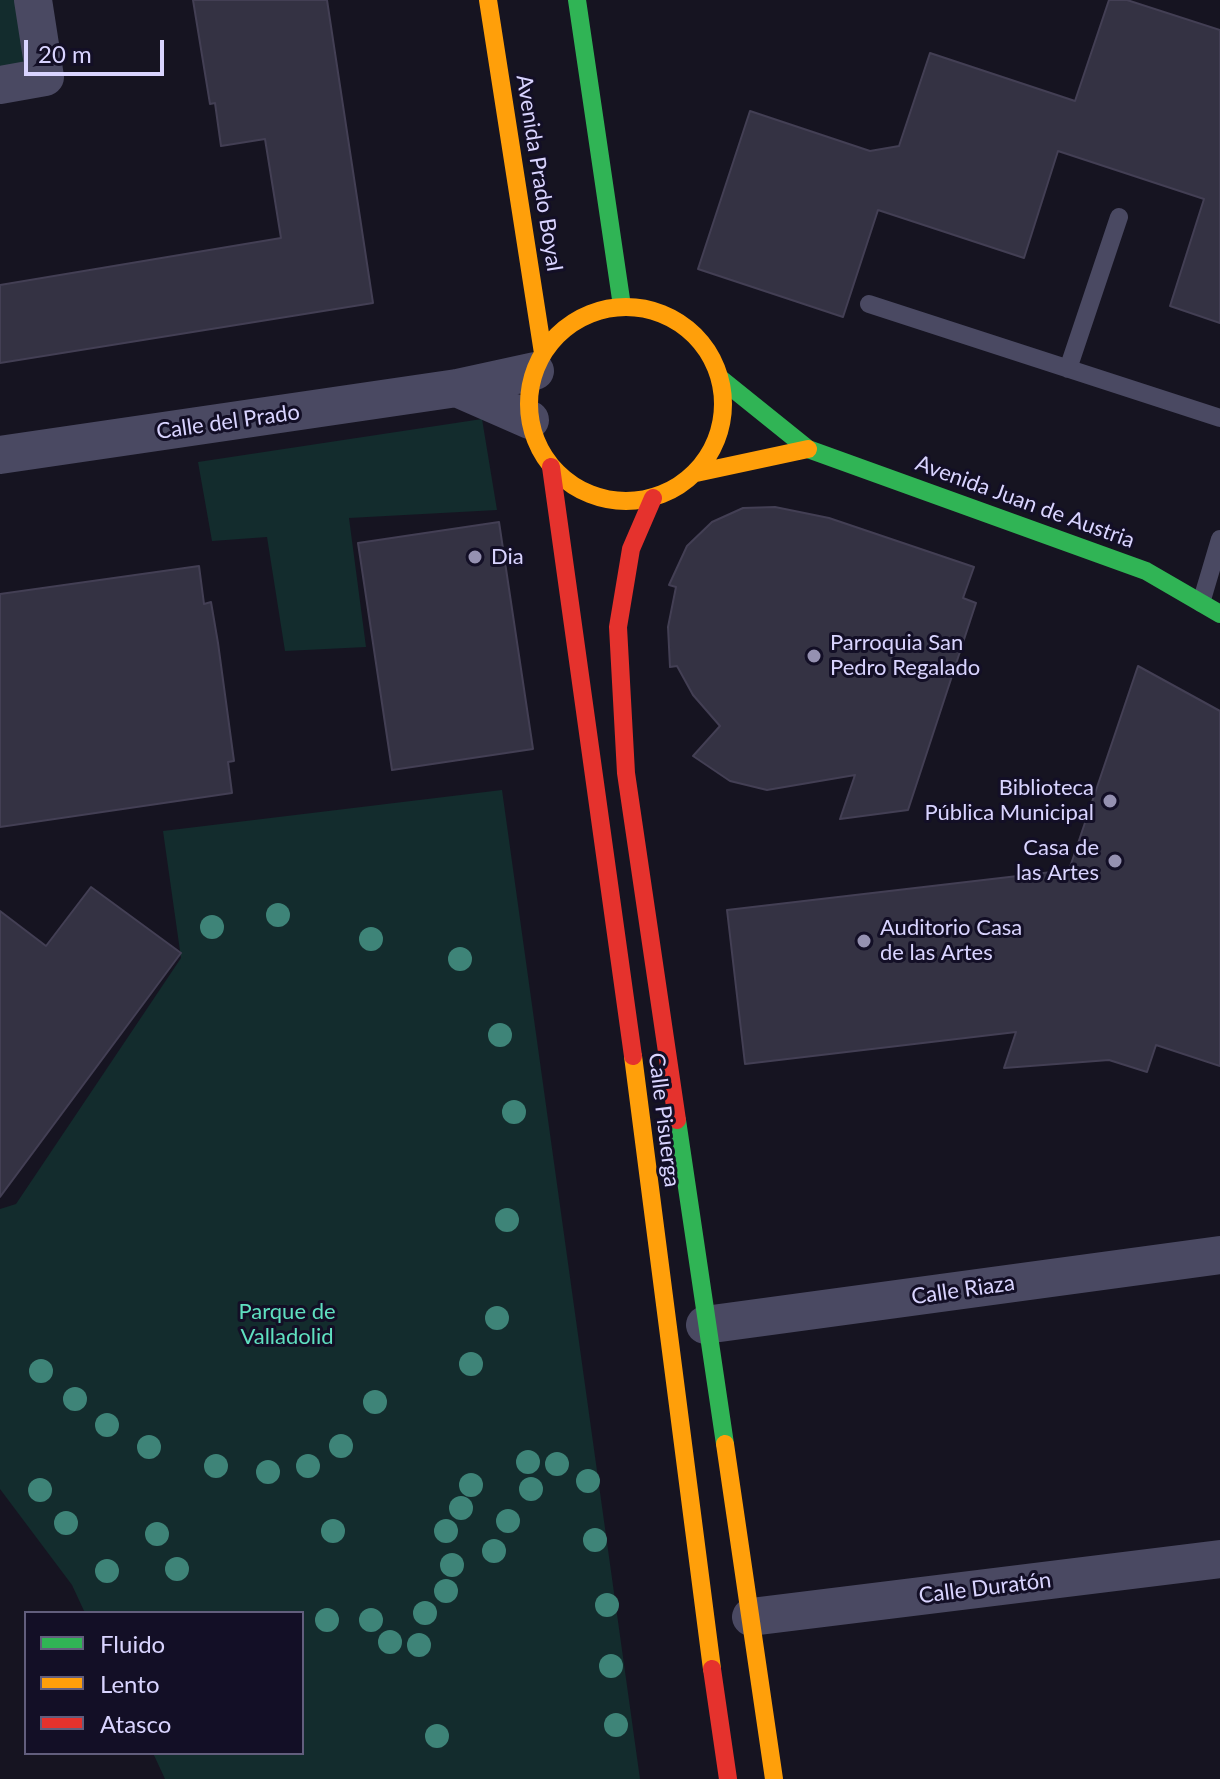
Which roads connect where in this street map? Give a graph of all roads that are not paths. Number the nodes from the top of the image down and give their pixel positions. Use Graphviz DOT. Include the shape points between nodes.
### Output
graph roads {
  1 [pos="33,0"];
  2 [pos="488,0"];
  3 [pos="577,0"];
  4 [pos="0,85"];
  5 [pos="1119,217"];
  6 [pos="869,304"];
  7 [pos="622,306"];
  8 [pos="539,362"];
  9 [pos="1068,369"];
  10 [pos="721,379"];
  11 [pos="457,388"];
  12 [pos="1220,418"];
  13 [pos="530,420"];
  14 [pos="808,449"];
  15 [pos="0,455"];
  16 [pos="551,467"];
  17 [pos="696,473"];
  18 [pos="653,498"];
  19 [pos="1220,539"];
  20 [pos="1201,603"];
  21 [pos="1220,614"];
  22 [pos="1220,1255"];
  23 [pos="705,1325"];
  24 [pos="1220,1559"];
  25 [pos="751,1617"];
  26 [pos="728,1779"];
  27 [pos="774,1779"];
  1 -- 4 [label="street" via="45,77"];
  2 -- 8 [label="street, Avenida Prado Boyal"];
  3 -- 7 [label="street"];
  5 -- 9 [label="lane"];
  6 -- 9 [label="lane"];
  7 -- 8 [label="street" via="576,321 558,334"];
  7 -- 10 [label="street" via="675,319 697,336"];
  8 -- 11 [label="street, Calle del Prado"];
  8 -- 13 [label="street" via="529,395"];
  9 -- 12 [label="lane"];
  10 -- 14 [label="street, Avenida Juan de Austria"];
  10 -- 17 [label="street" via="724,413 716,445"];
  11 -- 13 [label="street"];
  11 -- 15 [label="street, Calle del Prado"];
  13 -- 16 [label="street"];
  14 -- 17 [label="street"];
  14 -- 20 [label="street, Avenida Juan de Austria" via="1146,571"];
  16 -- 18 [label="street" via="572,486 599,498"];
  16 -- 26 [label="street, Calle Pisuerga" via="588,707"];
  17 -- 18 [label="street" via="677,489"];
  18 -- 23 [label="street, Calle Pisuerga" via="631,549 618,627 626,773"];
  19 -- 20 [label="lane"];
  20 -- 21 [label="street, Avenida Juan de Austria"];
  22 -- 23 [label="street, Calle Riaza"];
  23 -- 25 [label="street, Calle Pisuerga"];
  24 -- 25 [label="street, Calle Duratón"];
  25 -- 27 [label="street, Calle Pisuerga"];
}
